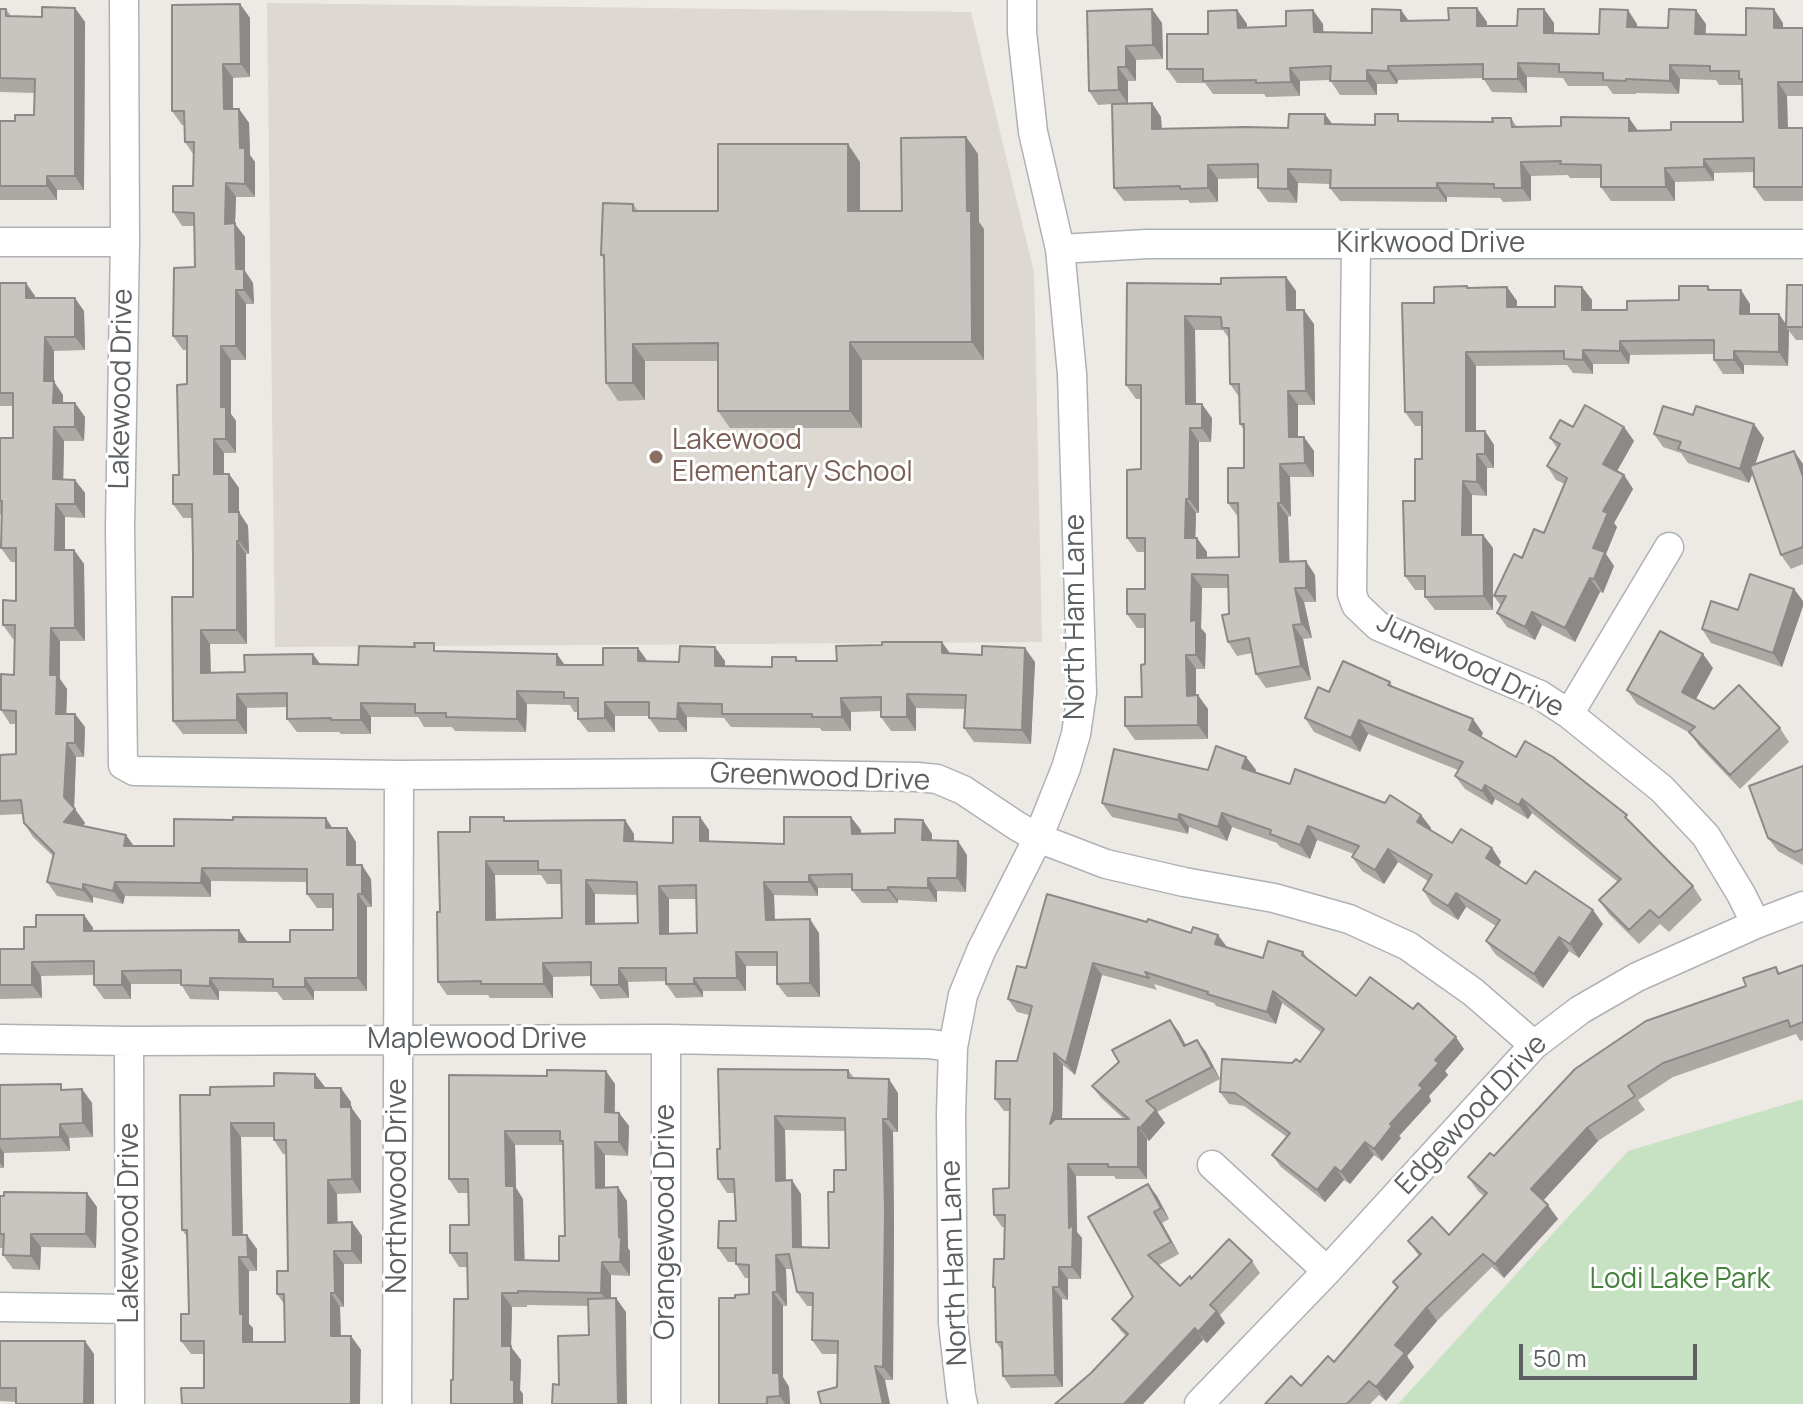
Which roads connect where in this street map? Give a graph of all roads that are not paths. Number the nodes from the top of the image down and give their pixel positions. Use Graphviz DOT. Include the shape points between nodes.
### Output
graph roads {
  1 [pos="124,0"];
  2 [pos="1022,0"];
  3 [pos="0,242"];
  4 [pos="125,242"];
  5 [pos="1356,244"];
  6 [pos="1803,244"];
  7 [pos="1060,249"];
  8 [pos="1669,547"];
  9 [pos="1569,714"];
  10 [pos="134,771"];
  11 [pos="399,775"];
  12 [pos="1038,838"];
  13 [pos="1803,906"];
  14 [pos="1756,924"];
  15 [pos="0,1039"];
  16 [pos="666,1039"];
  17 [pos="129,1041"];
  18 [pos="398,1041"];
  19 [pos="1534,1045"];
  20 [pos="953,1047"];
  21 [pos="1212,1165"];
  22 [pos="1327,1271"];
  23 [pos="0,1307"];
  24 [pos="130,1309"];
  25 [pos="130,1404"];
  26 [pos="397,1404"];
  27 [pos="666,1404"];
  28 [pos="963,1404"];
  29 [pos="1199,1404"];
  1 -- 4 [label="street, Lakewood Drive"];
  2 -- 7 [label="street, North Ham Lane" via="1033,132"];
  3 -- 4 [label="street"];
  4 -- 10 [label="street, Lakewood Drive" via="123,765"];
  5 -- 6 [label="street, Kirkwood Drive"];
  5 -- 7 [label="street, Kirkwood Drive"];
  5 -- 9 [label="street, Junewood Drive" via="1356,605 1378,626 1540,695"];
  7 -- 12 [label="street, North Ham Lane" via="1072,374 1082,693 1066,768"];
  8 -- 9 [label="street"];
  9 -- 14 [label="street, Junewood Drive" via="1662,789 1706,836"];
  10 -- 11 [label="street, Greenwood Drive"];
  11 -- 12 [label="street, Greenwood Drive" via="917,777 963,790"];
  11 -- 18 [label="street, Northwood Drive"];
  12 -- 19 [label="street, Greenwood Drive" via="1106,864 1349,919 1408,946"];
  12 -- 20 [label="street, North Ham Lane" via="963,995"];
  13 -- 14 [label="street, Edgewood Drive"];
  14 -- 19 [label="street, Edgewood Drive" via="1637,977"];
  15 -- 17 [label="street, Maplewood Drive"];
  16 -- 18 [label="street, Maplewood Drive"];
  16 -- 20 [label="street, Maplewood Drive"];
  16 -- 27 [label="street, Orangewood Drive"];
  17 -- 18 [label="street, Maplewood Drive"];
  17 -- 24 [label="street, Lakewood Drive"];
  18 -- 26 [label="street, Northwood Drive"];
  19 -- 22 [label="street, Edgewood Drive"];
  20 -- 28 [label="street, North Ham Lane" via="953,1323"];
  21 -- 22 [label="street"];
  22 -- 29 [label="street, Edgewood Drive"];
  23 -- 24 [label="street"];
  24 -- 25 [label="street, Lakewood Drive"];
}
